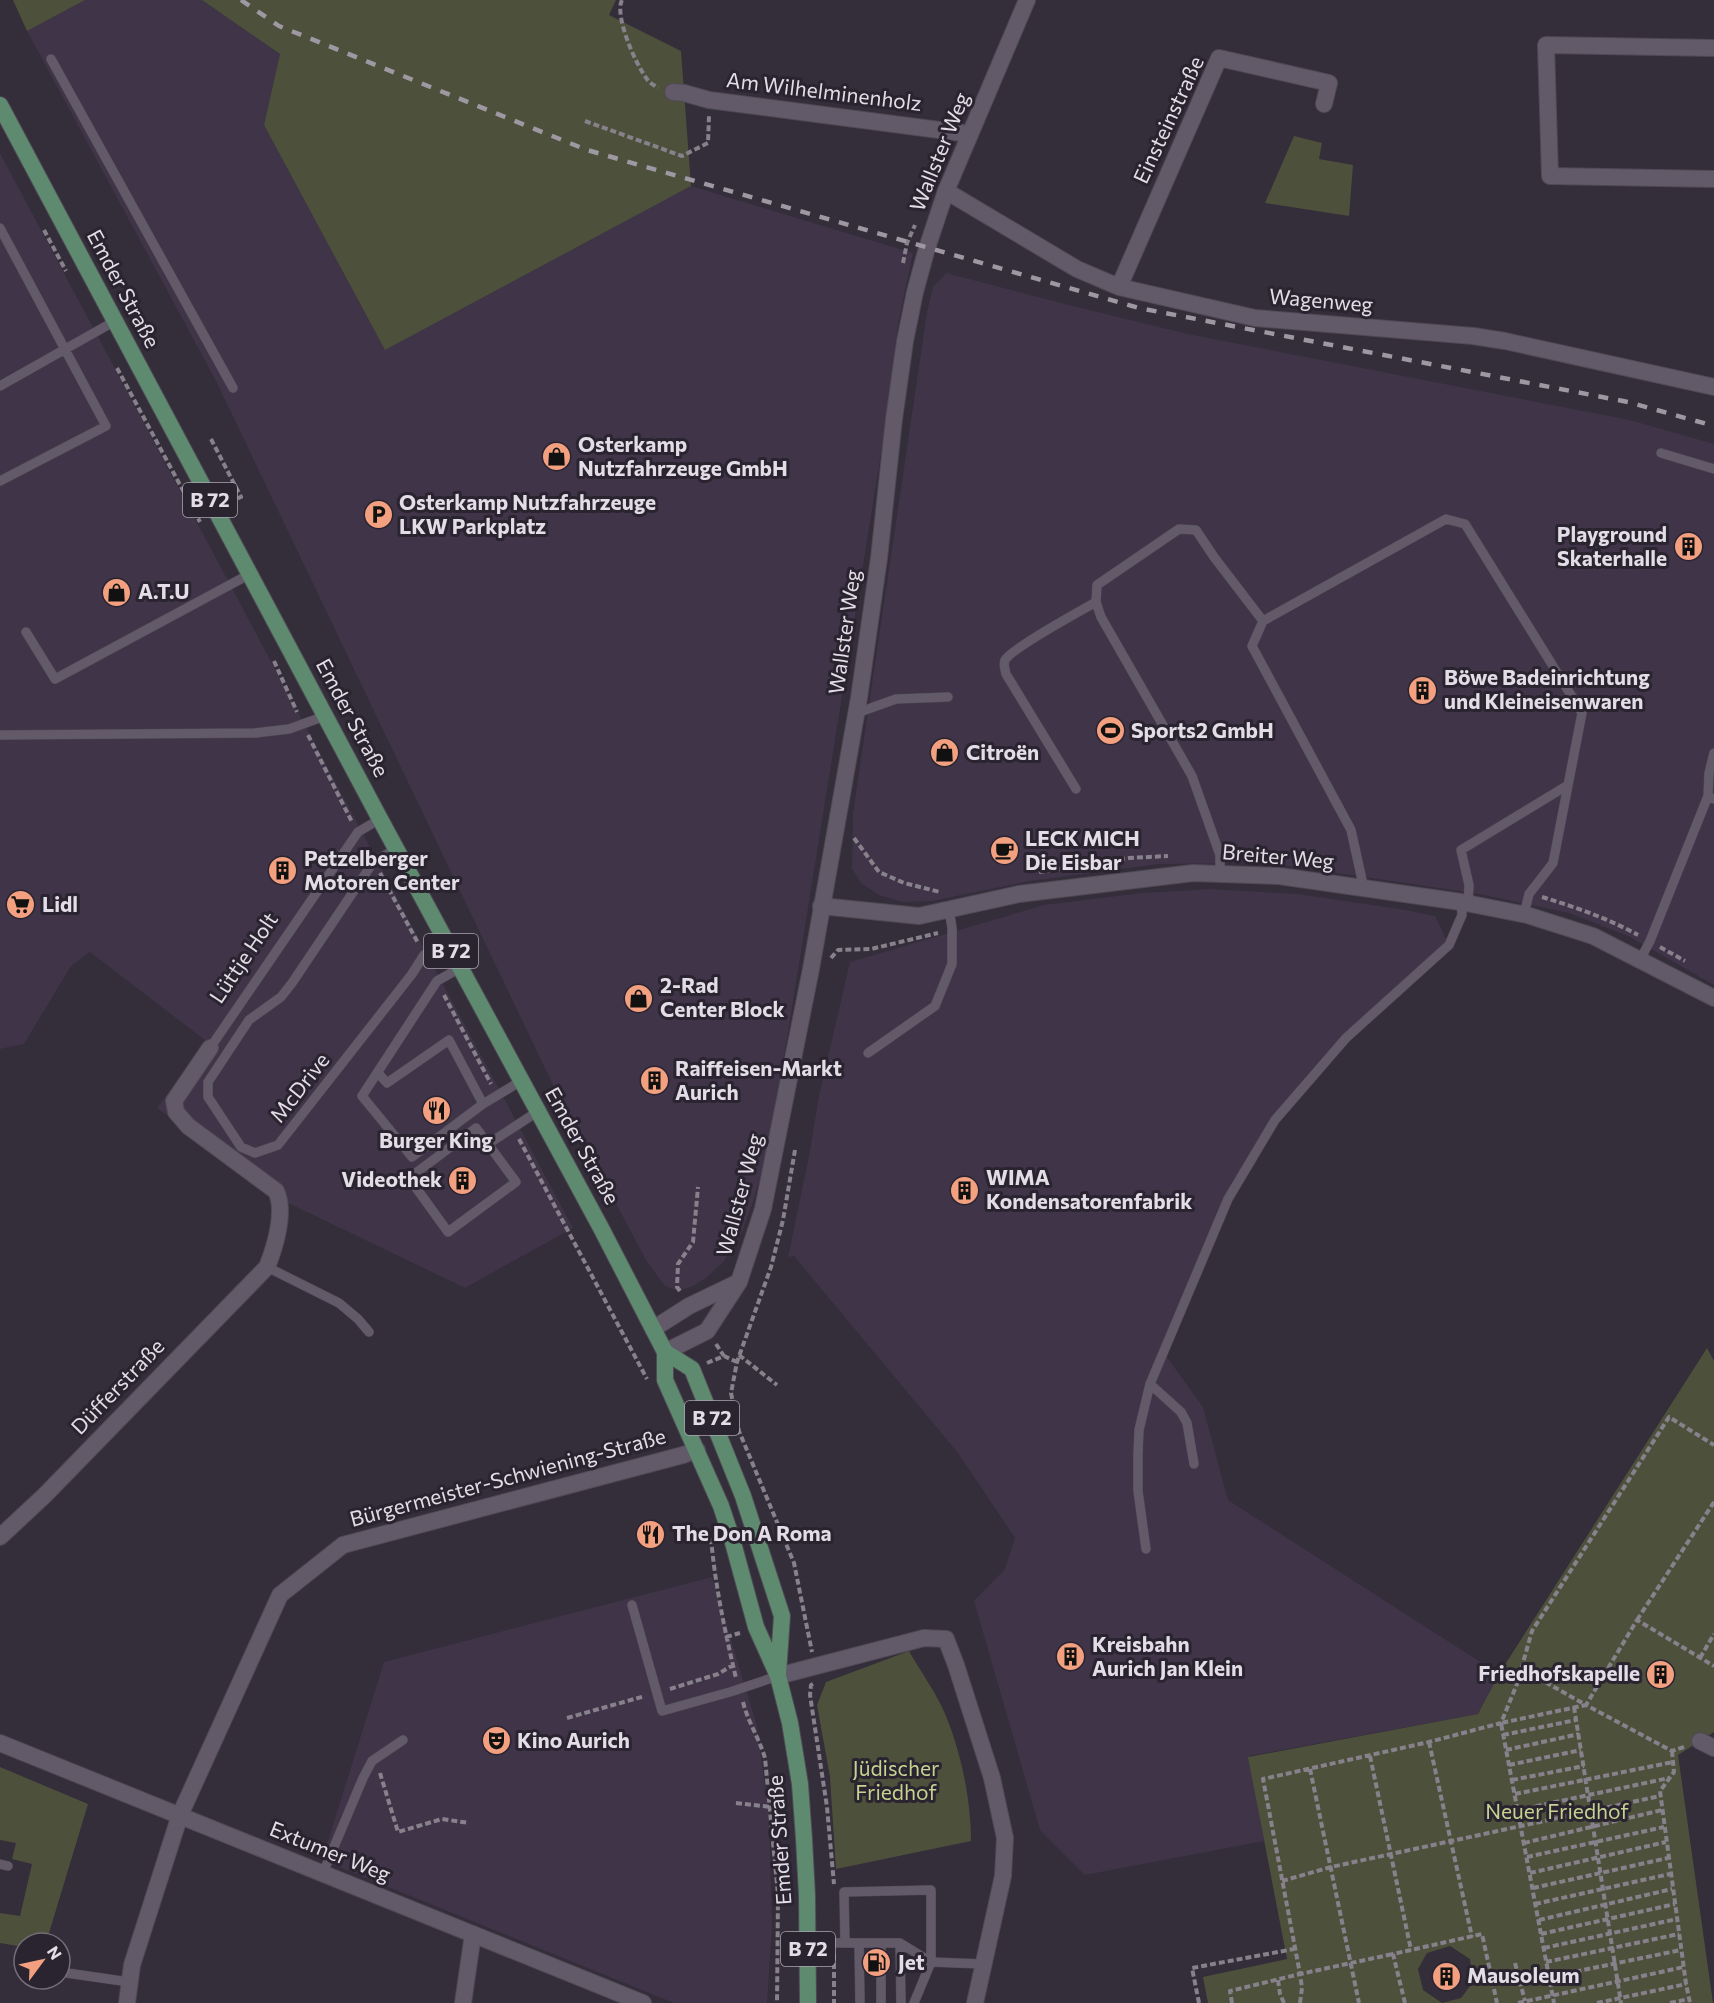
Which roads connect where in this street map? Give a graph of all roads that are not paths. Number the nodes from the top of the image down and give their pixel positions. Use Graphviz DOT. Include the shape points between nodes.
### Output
graph roads {
  1 [pos="1027,0"];
  2 [pos="1714,48"];
  3 [pos="51,59"];
  4 [pos="673,92"];
  5 [pos="1324,104"];
  6 [pos="0,105"];
  7 [pos="5,124"];
  8 [pos="970,134"];
  9 [pos="1714,179"];
  10 [pos="946,191"];
  11 [pos="0,228"];
  12 [pos="1119,287"];
  13 [pos="115,321"];
  14 [pos="65,350"];
  15 [pos="0,386"];
  16 [pos="1714,387"];
  17 [pos="232,388"];
  18 [pos="1661,453"];
  19 [pos="1714,469"];
  20 [pos="0,481"];
  21 [pos="250,574"];
  22 [pos="1096,602"];
  23 [pos="1263,621"];
  24 [pos="26,632"];
  25 [pos="948,697"];
  26 [pos="857,713"];
  27 [pos="325,716"];
  28 [pos="0,735"];
  29 [pos="1714,753"];
  30 [pos="1568,785"];
  31 [pos="1076,789"];
  32 [pos="1711,797"];
  33 [pos="380,819"];
  34 [pos="397,849"];
  35 [pos="1220,874"];
  36 [pos="1364,889"];
  37 [pos="1465,903"];
  38 [pos="821,906"];
  39 [pos="949,909"];
  40 [pos="1524,914"];
  41 [pos="447,942"];
  42 [pos="1640,960"];
  43 [pos="460,968"];
  44 [pos="1714,998"];
  45 [pos="210,1048"];
  46 [pos="868,1053"];
  47 [pos="378,1073"];
  48 [pos="520,1081"];
  49 [pos="483,1104"];
  50 [pos="537,1112"];
  51 [pos="488,1144"];
  52 [pos="267,1267"];
  53 [pos="739,1282"];
  54 [pos="653,1329"];
  55 [pos="369,1332"];
  56 [pos="665,1352"];
  57 [pos="1150,1384"];
  58 [pos="697,1450"];
  59 [pos="1194,1464"];
  60 [pos="0,1537"];
  61 [pos="1146,1548"];
  62 [pos="632,1605"];
  63 [pos="778,1677"];
  64 [pos="403,1740"];
  65 [pos="0,1743"];
  66 [pos="180,1815"];
  67 [pos="323,1873"];
  68 [pos="473,1934"];
  69 [pos="808,1942"];
  70 [pos="845,1943"];
  71 [pos="859,1943"];
  72 [pos="881,1943"];
  73 [pos="900,1943"];
  74 [pos="931,1962"];
  75 [pos="983,1964"];
  76 [pos="72,1974"];
  77 [pos="129,1982"];
  78 [pos="126,2003"];
  79 [pos="463,2003"];
  80 [pos="643,2003"];
  81 [pos="808,2003"];
  82 [pos="860,2003"];
  83 [pos="882,2003"];
  84 [pos="901,2003"];
  85 [pos="914,2003"];
  86 [pos="975,2003"];
  1 -- 8 [label="street, Wallster Weg"];
  2 -- 9 [label="street" via="1546,45 1550,176"];
  3 -- 17 [label="lane"];
  4 -- 8 [label="street, Am Wilhelminenholz"];
  5 -- 12 [label="street, Einsteinstraße" via="1329,83 1219,58"];
  6 -- 7 [label="main road, Emder Straße / B 72"];
  7 -- 13 [label="main road, Emder Straße / B 72"];
  8 -- 10 [label="street, Wallster Weg"];
  10 -- 12 [label="street, Wagenweg" via="1077,269"];
  10 -- 26 [label="street, Wallster Weg" via="927,248 905,340"];
  11 -- 14 [label="lane"];
  12 -- 16 [label="street, Wagenweg" via="1255,318 1505,341"];
  13 -- 14 [label="lane"];
  13 -- 21 [label="main road, Emder Straße / B 72"];
  14 -- 15 [label="lane"];
  14 -- 20 [label="lane" via="106,426"];
  18 -- 19 [label="lane"];
  21 -- 24 [label="lane" via="55,679"];
  21 -- 27 [label="main road, Emder Straße / B 72"];
  22 -- 23 [label="lane" via="1098,585 1179,529 1196,530"];
  22 -- 31 [label="lane" via="1020,647 1005,660 1004,667"];
  22 -- 35 [label="lane" via="1192,776 1220,855"];
  23 -- 30 [label="lane" via="1446,519 1465,524 1582,713"];
  23 -- 36 [label="lane" via="1252,646 1352,830"];
  25 -- 26 [label="lane" via="896,699"];
  26 -- 38 [label="street, Wallster Weg"];
  27 -- 28 [label="lane" via="289,729 255,733"];
  27 -- 33 [label="main road, Emder Straße / B 72"];
  29 -- 32 [label="lane" via="1709,773"];
  30 -- 37 [label="lane" via="1461,850 1469,885"];
  30 -- 40 [label="lane" via="1553,863 1529,894"];
  32 -- 42 [label="lane"];
  33 -- 34 [label="main road, Emder Straße / B 72"];
  33 -- 45 [label="lane, Lüttje Holt" via="358,832"];
  34 -- 41 [label="main road, Emder Straße / B 72"];
  34 -- 41 [label="lane, McDrive" via="374,861 292,983 281,997 249,1020 208,1082 208,1098 241,1147 255,1153 278,1145 424,955"];
  35 -- 36 [label="street, Breiter Weg" via="1279,876"];
  35 -- 39 [label="street, Breiter Weg" via="1193,873 1019,894"];
  36 -- 37 [label="street, Breiter Weg"];
  37 -- 40 [label="street, Breiter Weg"];
  37 -- 57 [label="lane" via="1449,945 1346,1038 1275,1120 1228,1199"];
  38 -- 39 [label="street, Breiter Weg" via="919,916"];
  38 -- 53 [label="street, Wallster Weg" via="776,1152 763,1209"];
  39 -- 46 [label="lane" via="952,964 935,1006"];
  40 -- 42 [label="street, Breiter Weg" via="1593,936"];
  41 -- 43 [label="main road, Emder Straße / B 72"];
  42 -- 44 [label="street, Breiter Weg"];
  43 -- 47 [label="lane" via="437,981"];
  43 -- 48 [label="main road, Emder Straße / B 72"];
  45 -- 52 [label="street, Lüttje Holt" via="174,1101 176,1112 188,1126 276,1191 279,1219"];
  47 -- 49 [label="lane" via="387,1083 449,1040"];
  47 -- 49 [label="lane" via="362,1096 412,1157"];
  48 -- 49 [label="lane"];
  48 -- 50 [label="main road, Emder Straße / B 72"];
  50 -- 51 [label="lane"];
  50 -- 54 [label="main road, Emder Straße / B 72"];
  51 -- 51 [label="lane" via="476,1128 409,1178 448,1232 516,1182"];
  52 -- 55 [label="lane" via="339,1303"];
  52 -- 60 [label="street, Düfferstraße"];
  53 -- 54 [label="street, Wallster Weg"];
  53 -- 56 [label="street, Wallster Weg" via="707,1331"];
  54 -- 56 [label="main road, Emder Straße / B 72"];
  56 -- 58 [label="main road, Emder Straße / B 72" via="665,1380"];
  56 -- 63 [label="main road, Emder Straße / B 72" via="692,1369 743,1496 782,1616"];
  57 -- 59 [label="lane" via="1184,1417"];
  57 -- 61 [label="lane" via="1137,1454"];
  58 -- 63 [label="main road, Emder Straße / B 72" via="724,1517 756,1627"];
  58 -- 66 [label="street, Bürgermeister-Schwiening-Straße" via="343,1545 280,1595"];
  62 -- 63 [label="lane" via="662,1711"];
  63 -- 69 [label="main road, Emder Straße / B 72" via="800,1784"];
  63 -- 75 [label="street" via="924,1638 946,1639 992,1778 1005,1838 1003,1876"];
  64 -- 67 [label="lane" via="372,1761"];
  65 -- 66 [label="street, Extumer Weg"];
  66 -- 67 [label="street, Extumer Weg"];
  66 -- 77 [label="street, Bürgermeister-Schwiening-Straße"];
  67 -- 68 [label="street, Extumer Weg"];
  68 -- 79 [label="street"];
  68 -- 80 [label="street, Extumer Weg"];
  69 -- 70 [label="lane"];
  69 -- 81 [label="main road, Emder Straße / B 72"];
  70 -- 71 [label="lane"];
  70 -- 74 [label="lane" via="844,1892 931,1890"];
  71 -- 72 [label="lane"];
  71 -- 82 [label="lane"];
  72 -- 73 [label="lane"];
  72 -- 83 [label="lane"];
  73 -- 74 [label="lane"];
  73 -- 84 [label="lane"];
  74 -- 75 [label="lane"];
  74 -- 85 [label="lane"];
  75 -- 86 [label="street"];
  76 -- 77 [label="lane"];
  77 -- 78 [label="street, Bürgermeister-Schwiening-Straße"];
}
